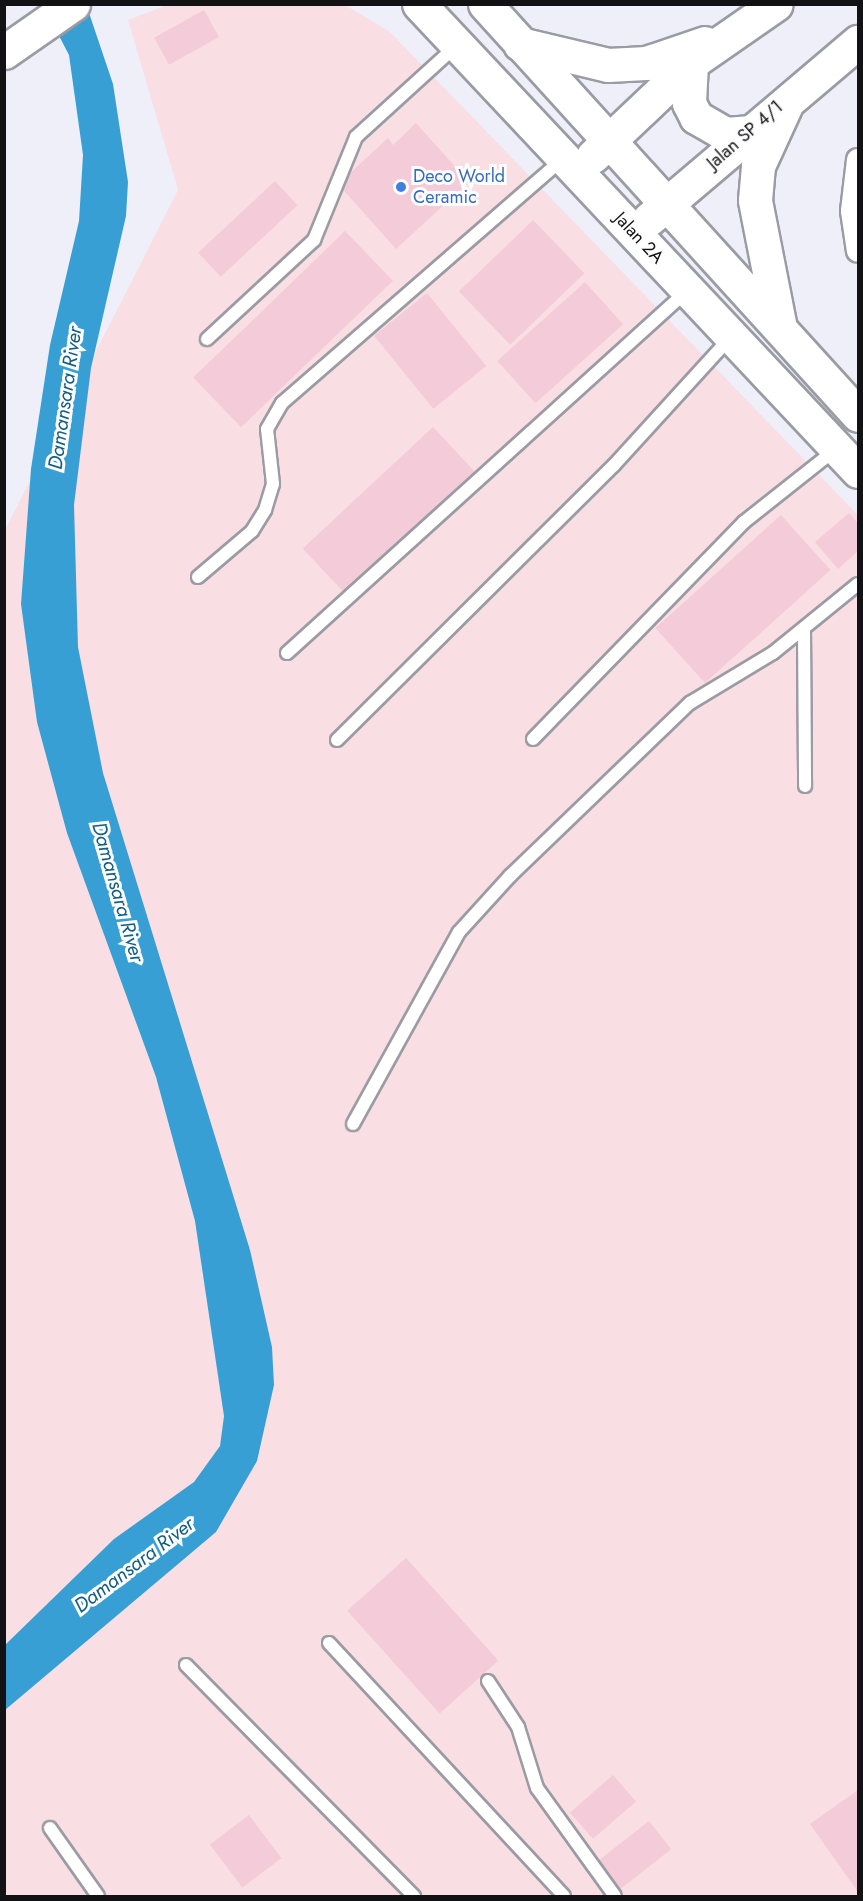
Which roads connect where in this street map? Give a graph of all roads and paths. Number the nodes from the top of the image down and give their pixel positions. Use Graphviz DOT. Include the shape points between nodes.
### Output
graph roads {
  1 [pos="73,4"];
  2 [pos="419,4"];
  3 [pos="484,4"];
  4 [pos="776,4"];
  5 [pos="748,25"];
  6 [pos="15,42"];
  7 [pos="858,42"];
  8 [pos="520,44"];
  9 [pos="457,45"];
  10 [pos="691,63"];
  11 [pos="790,97"];
  12 [pos="748,132"];
  13 [pos="608,140"];
  14 [pos="858,160"];
  15 [pos="570,165"];
  16 [pos="666,204"];
  17 [pos="634,233"];
  18 [pos="858,251"];
  19 [pos="688,291"];
  20 [pos="781,330"];
  21 [pos="732,336"];
  22 [pos="207,339"];
  23 [pos="858,415"];
  24 [pos="848,460"];
  25 [pos="198,577"];
  26 [pos="858,584"];
  27 [pos="804,630"];
  28 [pos="287,653"];
  29 [pos="337,740"];
  30 [pos="533,740"];
  31 [pos="805,786"];
  32 [pos="353,1124"];
  33 [pos="329,1643"];
  34 [pos="186,1665"];
  35 [pos="488,1681"];
  36 [pos="50,1828"];
  37 [pos="98,1896"];
  38 [pos="414,1896"];
  39 [pos="564,1896"];
  40 [pos="615,1896"];
  1 -- 6 [label="street"];
  2 -- 9 [label="street, Jalan 2A"];
  3 -- 8 [label="street"];
  4 -- 5 [label="street"];
  5 -- 8 [label="street" via="646,63 608,65"];
  5 -- 10 [label="street"];
  7 -- 11 [label="street, Jalan SP 4/1"];
  8 -- 13 [label="street"];
  9 -- 15 [label="street, Jalan 2A"];
  9 -- 22 [label="lane" via="356,137 314,240"];
  10 -- 12 [label="street" via="689,103 696,117 726,134"];
  10 -- 13 [label="street"];
  11 -- 12 [label="street, Jalan SP 4/1"];
  11 -- 20 [label="street" via="758,166 755,200"];
  12 -- 16 [label="street, Jalan SP 4/1"];
  13 -- 15 [label="street"];
  13 -- 16 [label="street"];
  14 -- 18 [label="street" via="852,211"];
  15 -- 17 [label="street, Jalan 2A"];
  15 -- 25 [label="lane" via="282,403 267,429 273,484 265,510 252,531"];
  16 -- 17 [label="street, Jalan SP 4/1"];
  16 -- 20 [label="street"];
  17 -- 19 [label="street, Jalan 2A"];
  19 -- 21 [label="street, Jalan 2A"];
  19 -- 28 [label="lane"];
  20 -- 23 [label="street"];
  21 -- 24 [label="street, Jalan 2A"];
  21 -- 29 [label="lane" via="614,465"];
  24 -- 30 [label="lane" via="744,522"];
  26 -- 27 [label="lane"];
  27 -- 31 [label="lane"];
  27 -- 32 [label="lane" via="690,702 510,876 459,932"];
  33 -- 39 [label="lane"];
  34 -- 38 [label="lane"];
  35 -- 40 [label="lane" via="518,1727 537,1788"];
  36 -- 37 [label="lane"];
}
